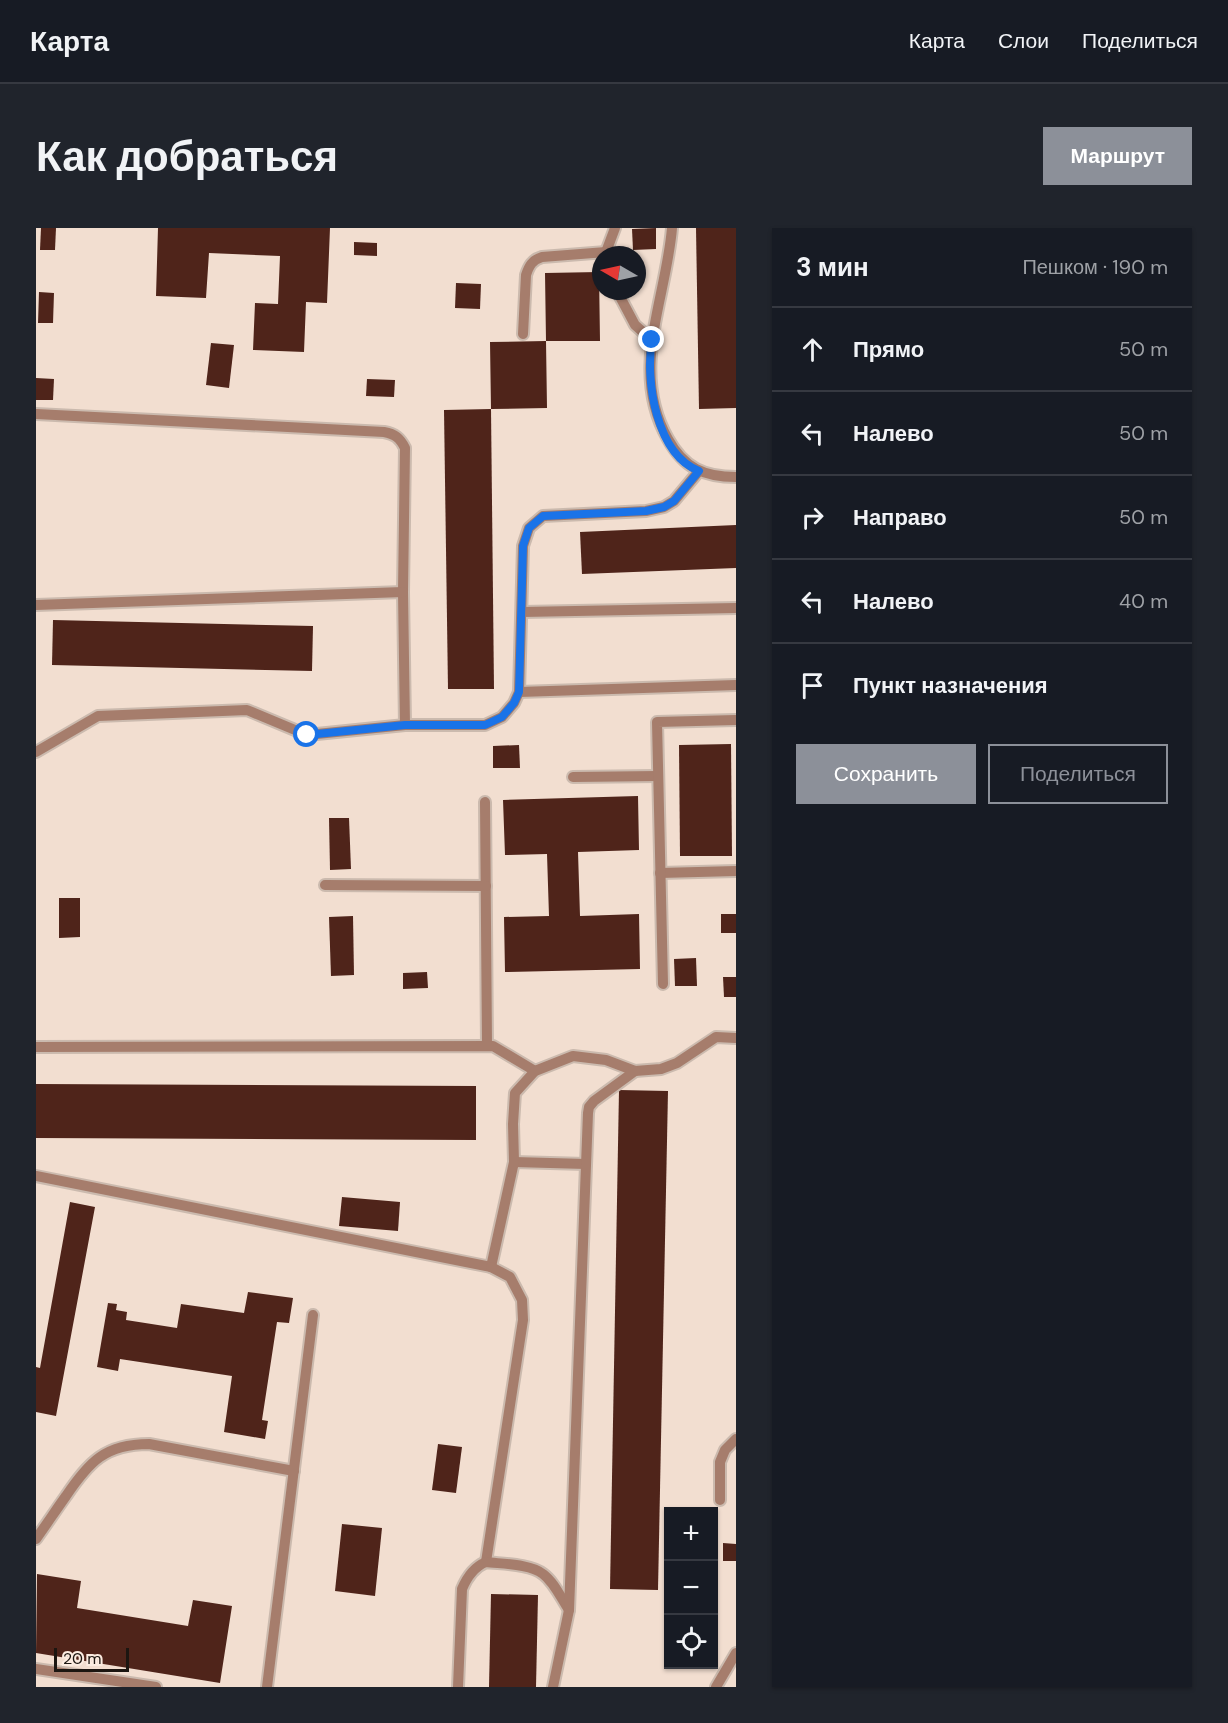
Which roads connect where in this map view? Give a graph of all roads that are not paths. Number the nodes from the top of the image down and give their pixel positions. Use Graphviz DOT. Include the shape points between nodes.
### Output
graph roads {
  1 [pos="615,228"];
  2 [pos="672,228"];
  3 [pos="609,246"];
  4 [pos="592,254"];
  5 [pos="622,300"];
  6 [pos="523,334"];
  7 [pos="652,340"];
  8 [pos="36,414"];
  9 [pos="699,471"];
  10 [pos="736,477"];
  11 [pos="403,592"];
  12 [pos="36,605"];
  13 [pos="736,608"];
  14 [pos="522,612"];
  15 [pos="736,685"];
  16 [pos="519,692"];
  17 [pos="736,720"];
  18 [pos="405,725"];
  19 [pos="36,752"];
  20 [pos="658,776"];
  21 [pos="573,777"];
  22 [pos="485,802"];
  23 [pos="736,871"];
  24 [pos="660,873"];
  25 [pos="325,885"];
  26 [pos="486,886"];
  27 [pos="663,984"];
  28 [pos="736,1038"];
  29 [pos="487,1046"];
  30 [pos="36,1047"];
  31 [pos="535,1071"];
  32 [pos="635,1071"];
  33 [pos="514,1162"];
  34 [pos="586,1164"];
  35 [pos="36,1176"];
  36 [pos="491,1267"];
  37 [pos="313,1315"];
  38 [pos="736,1439"];
  39 [pos="294,1471"];
  40 [pos="720,1500"];
  41 [pos="36,1539"];
  42 [pos="486,1562"];
  43 [pos="569,1610"];
  44 [pos="736,1653"];
  45 [pos="36,1669"];
  46 [pos="156,1687"];
  47 [pos="267,1687"];
  48 [pos="458,1687"];
  49 [pos="553,1687"];
  50 [pos="716,1687"];
  1 -- 3 [label="lane"];
  2 -- 7 [label="lane"];
  4 -- 6 [label="lane" via="534,259 526,275"];
  5 -- 7 [label="lane" via="635,325"];
  7 -- 9 [label="lane" via="649,365 658,420 673,448"];
  8 -- 11 [label="lane" via="394,434 405,448"];
  9 -- 10 [label="lane" via="717,477"];
  9 -- 14 [label="lane" via="664,507 543,516 529,528 523,546"];
  11 -- 12 [label="lane"];
  11 -- 18 [label="lane"];
  13 -- 14 [label="lane"];
  14 -- 16 [label="lane"];
  15 -- 16 [label="lane"];
  16 -- 18 [label="lane" via="502,717 485,725"];
  17 -- 20 [label="lane" via="657,722"];
  18 -- 19 [label="lane" via="307,735 247,710 98,716"];
  20 -- 21 [label="lane"];
  20 -- 24 [label="lane"];
  22 -- 26 [label="lane"];
  23 -- 24 [label="lane"];
  24 -- 27 [label="lane"];
  25 -- 26 [label="lane"];
  26 -- 29 [label="lane"];
  28 -- 32 [label="lane" via="716,1037 677,1063"];
  29 -- 30 [label="lane"];
  29 -- 31 [label="lane"];
  31 -- 32 [label="lane" via="573,1056 606,1060"];
  31 -- 33 [label="lane" via="515,1093"];
  32 -- 34 [label="lane" via="589,1107"];
  33 -- 34 [label="lane"];
  33 -- 36 [label="lane"];
  34 -- 43 [label="lane"];
  35 -- 36 [label="lane"];
  36 -- 42 [label="lane" via="510,1277 522,1300 523,1320"];
  37 -- 39 [label="lane"];
  38 -- 40 [label="lane" via="720,1462"];
  39 -- 41 [label="lane" via="131,1444 98,1457 82,1472"];
  39 -- 47 [label="lane"];
  42 -- 43 [label="lane" via="543,1573"];
  42 -- 48 [label="lane" via="467,1578 462,1589"];
  43 -- 49 [label="lane"];
  44 -- 50 [label="lane"];
  45 -- 46 [label="lane"];
}
